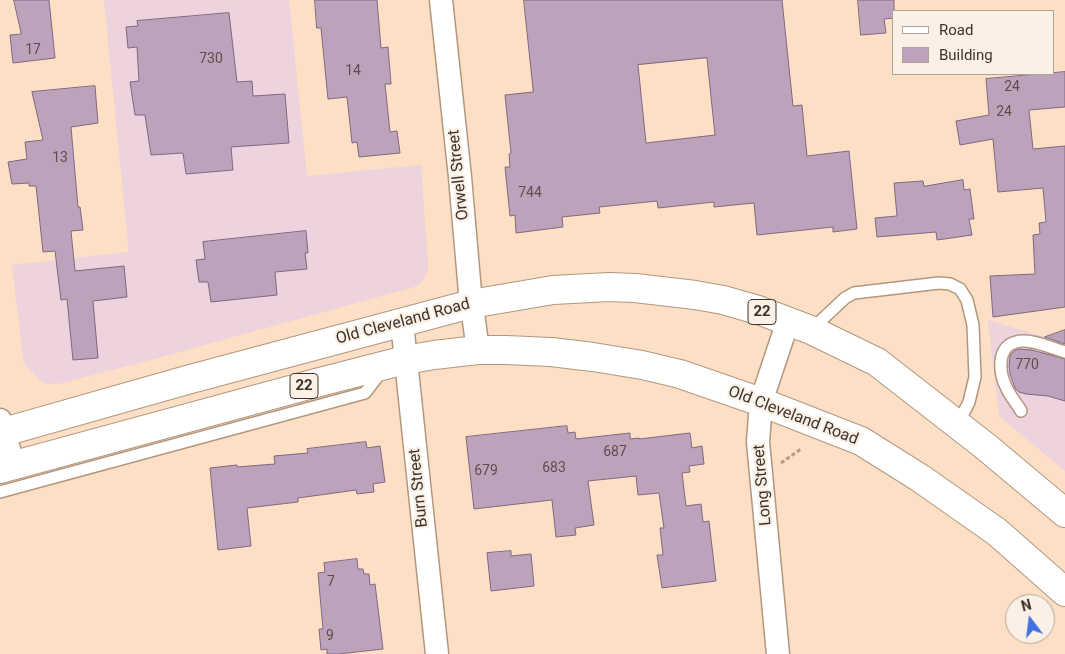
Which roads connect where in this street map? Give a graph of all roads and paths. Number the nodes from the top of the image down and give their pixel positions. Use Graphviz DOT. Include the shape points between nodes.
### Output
graph roads {
  1 [pos="441,0"];
  2 [pos="471,304"];
  3 [pos="402,322"];
  4 [pos="799,325"];
  5 [pos="478,350"];
  6 [pos="1065,352"];
  7 [pos="397,362"];
  8 [pos="761,402"];
  9 [pos="1022,411"];
  10 [pos="958,424"];
  11 [pos="1,428"];
  12 [pos="801,449"];
  13 [pos="777,466"];
  14 [pos="7,467"];
  15 [pos="0,492"];
  16 [pos="1065,513"];
  17 [pos="1065,592"];
  18 [pos="437,654"];
  19 [pos="778,654"];
  1 -- 2 [label="street, Orwell Street"];
  2 -- 3 [label="highway, Old Cleveland Road / 22"];
  2 -- 4 [label="highway, Old Cleveland Road / 22" via="553,290 635,288 723,300"];
  2 -- 5 [label="street, Orwell Street"];
  3 -- 7 [label="street, Burn Street"];
  3 -- 11 [label="highway, Old Cleveland Road / 22"];
  4 -- 8 [label="street, Long Street"];
  4 -- 10 [label="highway, Old Cleveland Road / 22" via="877,362"];
  4 -- 10 [label="lane" via="854,293 939,283 960,289 967,300 972,325 974,377 969,402"];
  5 -- 7 [label="highway, Old Cleveland Road / 22"];
  5 -- 8 [label="highway, Old Cleveland Road / 22" via="551,352 642,365 680,374"];
  6 -- 9 [label="lane" via="1044,345 1016,342 1002,354 1002,374 1007,389"];
  7 -- 14 [label="highway, Old Cleveland Road / 22"];
  7 -- 15 [label="lane" via="365,393"];
  7 -- 18 [label="street, Burn Street" via="410,393"];
  8 -- 17 [label="highway, Old Cleveland Road / 22" via="861,441 997,532"];
  8 -- 19 [label="street, Long Street" via="758,442"];
  10 -- 16 [label="highway, Old Cleveland Road / 22"];
  11 -- 14 [label="street"];
  12 -- 13 [label="path"];
}
